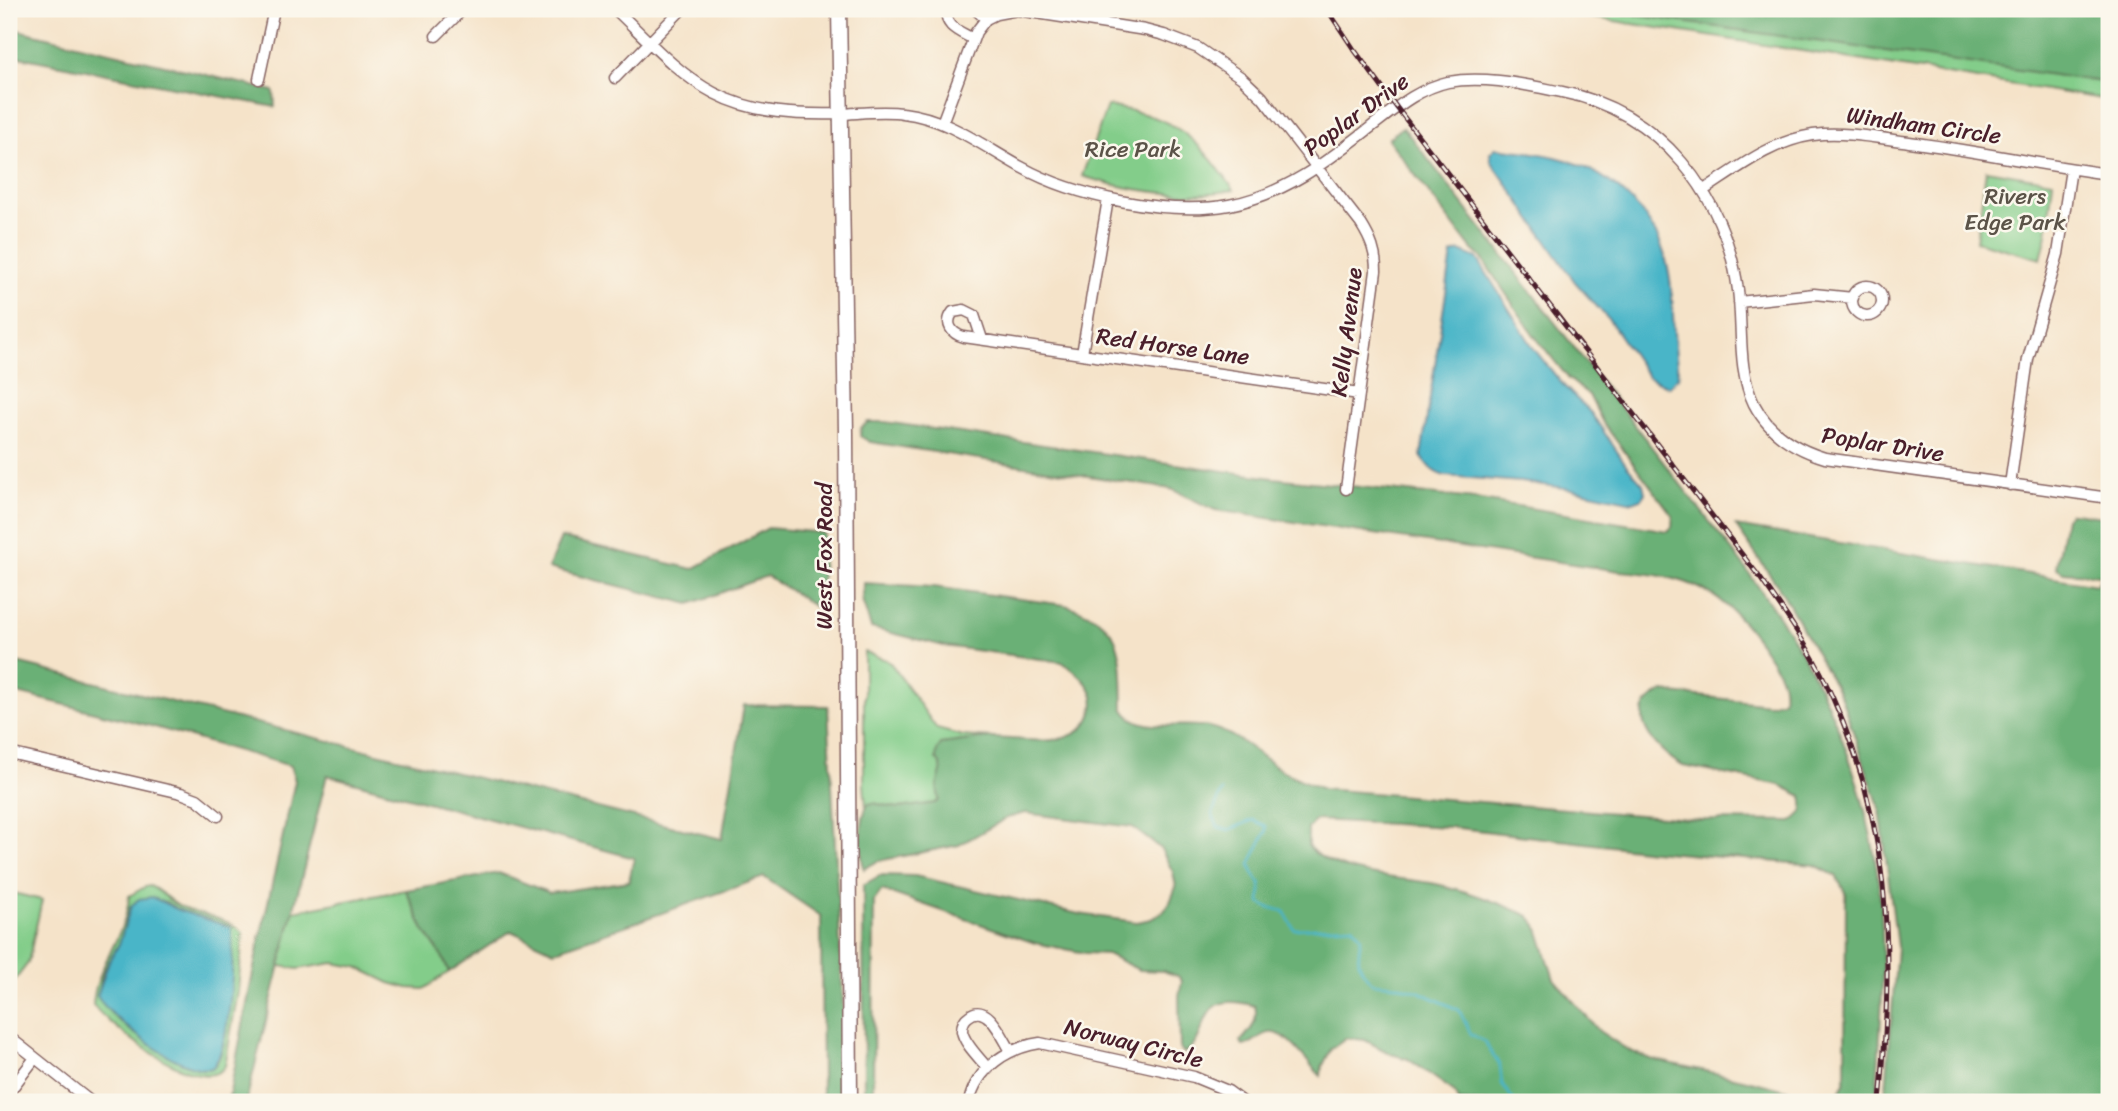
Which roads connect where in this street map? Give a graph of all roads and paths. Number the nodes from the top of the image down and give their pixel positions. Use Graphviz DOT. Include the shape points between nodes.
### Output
graph roads {
  1 [pos="274,9"];
  2 [pos="463,9"];
  3 [pos="615,9"];
  4 [pos="682,9"];
  5 [pos="839,9"];
  6 [pos="947,9"];
  7 [pos="975,9"];
  8 [pos="986,19"];
  9 [pos="436,36"];
  10 [pos="972,39"];
  11 [pos="649,41"];
  12 [pos="615,78"];
  13 [pos="259,79"];
  14 [pos="841,114"];
  15 [pos="942,123"];
  16 [pos="1317,168"];
  17 [pos="2071,169"];
  18 [pos="2109,174"];
  19 [pos="1704,190"];
  20 [pos="1108,199"];
  21 [pos="1853,298"];
  22 [pos="1739,302"];
  23 [pos="982,339"];
  24 [pos="1082,354"];
  25 [pos="1359,394"];
  26 [pos="2010,485"];
  27 [pos="1346,489"];
  28 [pos="2109,498"];
  29 [pos="9,752"];
  30 [pos="218,816"];
  31 [pos="9,1037"];
  32 [pos="1011,1051"];
  33 [pos="35,1058"];
  34 [pos="988,1069"];
  35 [pos="9,1092"];
  36 [pos="91,1102"];
  37 [pos="850,1102"];
  38 [pos="969,1102"];
  39 [pos="1244,1102"];
  1 -- 13 [label="street"];
  2 -- 9 [label="street"];
  3 -- 11 [label="street, Poplar Drive"];
  4 -- 11 [label="street"];
  5 -- 14 [label="street, West Fox Road"];
  6 -- 10 [label="street" via="949,25"];
  7 -- 8 [label="street"];
  8 -- 10 [label="street"];
  8 -- 16 [label="street, Kelly Avenue" via="1017,10 1145,30 1198,48 1229,67 1262,97"];
  10 -- 15 [label="street"];
  11 -- 12 [label="street"];
  11 -- 14 [label="street, Poplar Drive" via="713,93 752,109"];
  14 -- 15 [label="street, Poplar Drive" via="904,113"];
  14 -- 37 [label="street, West Fox Road"];
  15 -- 20 [label="street, Poplar Drive" via="1050,181"];
  16 -- 19 [label="street, Poplar Drive" via="1414,95 1448,82 1477,79 1576,95 1614,110 1672,149"];
  16 -- 20 [label="street, Poplar Drive" via="1273,193 1228,205 1178,207"];
  16 -- 25 [label="street, Kelly Avenue" via="1361,224 1376,256"];
  17 -- 18 [label="street, Windham Circle"];
  17 -- 19 [label="street, Windham Circle" via="1852,134 1812,135 1762,152"];
  17 -- 26 [label="street" via="2058,254 2028,359"];
  19 -- 22 [label="street, Poplar Drive" via="1731,253"];
  20 -- 24 [label="street"];
  21 -- 22 [label="street" via="1814,294"];
  22 -- 26 [label="street, Poplar Drive" via="1750,393 1765,421 1794,446 1841,461"];
  23 -- 24 [label="street, Red Horse Lane"];
  24 -- 25 [label="street, Red Horse Lane"];
  25 -- 27 [label="street, Kelly Avenue"];
  26 -- 28 [label="street, Poplar Drive"];
  29 -- 30 [label="street" via="181,793"];
  31 -- 33 [label="street"];
  32 -- 34 [label="street, Norway Circle"];
  32 -- 34 [label="street" via="988,1016 969,1015 963,1033"];
  32 -- 39 [label="street, Norway Circle" via="1040,1043 1063,1046 1194,1077"];
  33 -- 35 [label="street"];
  33 -- 36 [label="street"];
  34 -- 38 [label="street, Norway Circle"];
}
